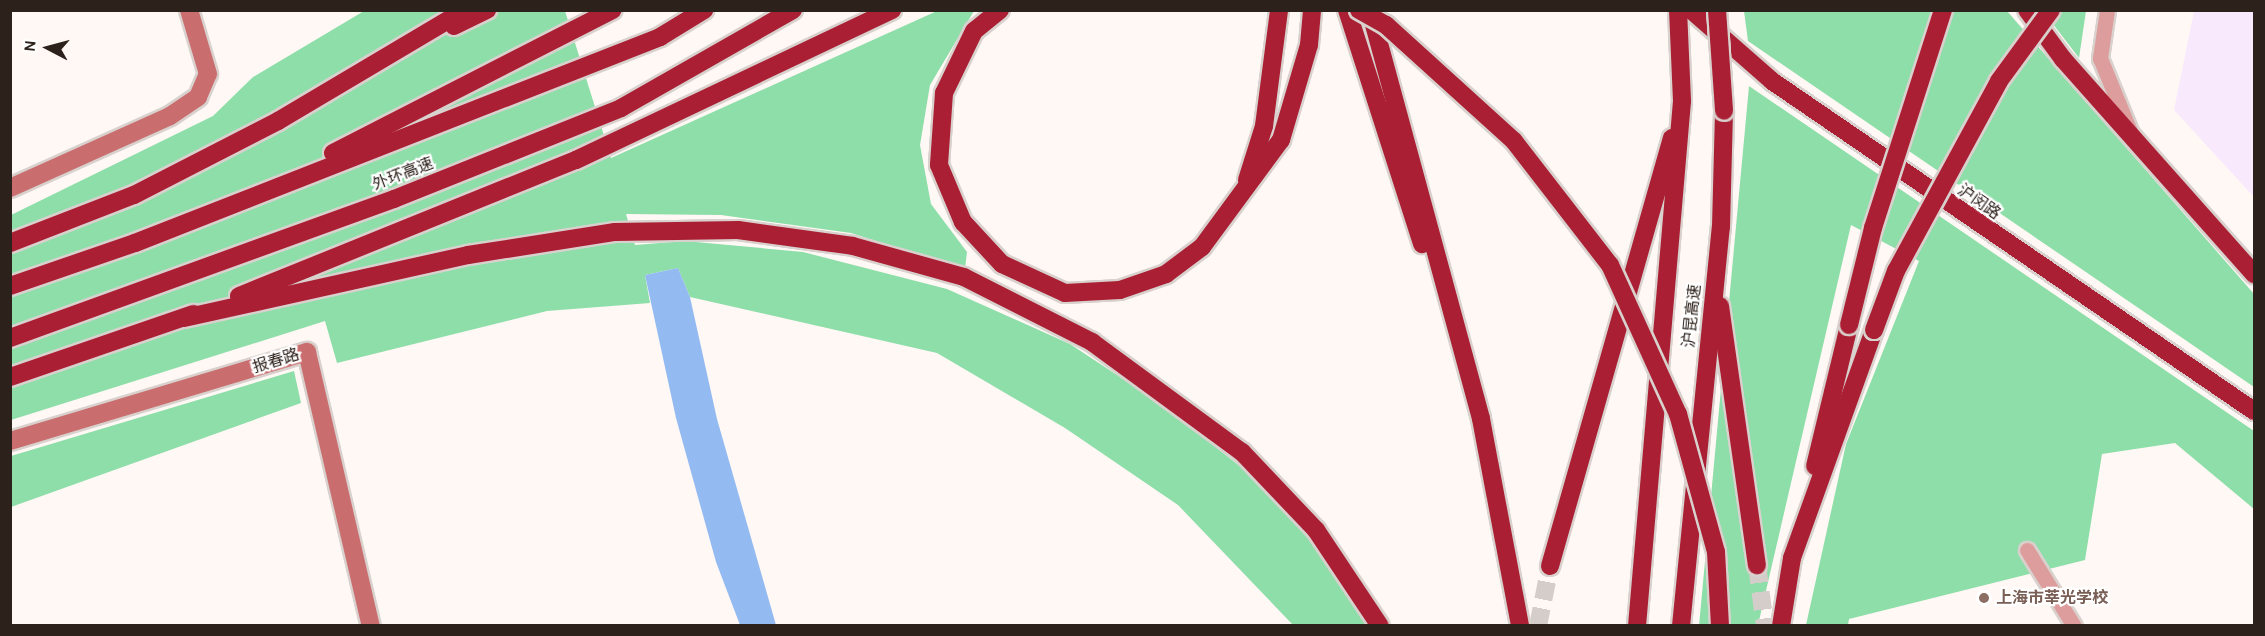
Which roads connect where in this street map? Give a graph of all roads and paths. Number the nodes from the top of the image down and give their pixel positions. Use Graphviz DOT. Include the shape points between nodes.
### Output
graph roads {
  1 [pos="189,10"];
  2 [pos="465,10"];
  3 [pos="487,10"];
  4 [pos="612,10"];
  5 [pos="704,10"];
  6 [pos="793,10"];
  7 [pos="892,10"];
  8 [pos="1000,10"];
  9 [pos="1279,10"];
  10 [pos="1312,10"];
  11 [pos="1347,10"];
  12 [pos="1359,10"];
  13 [pos="1370,10"];
  14 [pos="1678,10"];
  15 [pos="1691,10"];
  16 [pos="1717,10"];
  17 [pos="1943,10"];
  18 [pos="2027,10"];
  19 [pos="2051,10"];
  20 [pos="2107,10"];
  21 [pos="407,48"];
  22 [pos="1682,102"];
  23 [pos="2132,136"];
  24 [pos="10,188"];
  25 [pos="1240,202"];
  26 [pos="10,243"];
  27 [pos="135,243"];
  28 [pos="2254,274"];
  29 [pos="1716,277"];
  30 [pos="10,286"];
  31 [pos="184,318"];
  32 [pos="10,338"];
  33 [pos="10,376"];
  34 [pos="2254,411"];
  35 [pos="1481,419"];
  36 [pos="10,441"];
  37 [pos="2027,550"];
  38 [pos="1792,558"];
  39 [pos="1757,565"];
  40 [pos="1550,566"];
  41 [pos="371,626"];
  42 [pos="1380,626"];
  43 [pos="1520,626"];
  44 [pos="1637,626"];
  45 [pos="1681,626"];
  46 [pos="1720,626"];
  47 [pos="1781,626"];
  48 [pos="2074,626"];
  1 -- 24 [label="street" via="208,74 198,97 147,128"];
  2 -- 21 [label="highway"];
  3 -- 21 [label="highway"];
  4 -- 27 [label="highway" via="368,138"];
  5 -- 27 [label="highway, 外环高速" via="660,37"];
  6 -- 32 [label="highway, 外环高速" via="621,108 394,199"];
  7 -- 31 [label="highway" via="576,160"];
  8 -- 25 [label="highway" via="974,31 944,93 939,165 963,222 1002,264 1065,293 1120,290 1166,274 1202,247"];
  9 -- 25 [label="highway" via="1264,126"];
  10 -- 25 [label="highway" via="1309,45 1281,140"];
  11 -- 35 [label="highway"];
  12 -- 46 [label="highway, bridge" via="1386,25 1514,141 1610,264 1678,414 1716,552"];
  13 -- 35 [label="highway"];
  14 -- 22 [label="highway, 沪昆高速"];
  15 -- 34 [label="highway, 沪闵路" via="1772,81"];
  16 -- 29 [label="highway, 沪昆高速, bridge" via="1724,111"];
  17 -- 38 [label="highway, bridge" via="1873,228"];
  18 -- 23 [label="highway"];
  19 -- 38 [label="highway, bridge" via="1999,81 1896,271"];
  20 -- 23 [label="street" via="2100,58"];
  21 -- 26 [label="highway" via="134,195"];
  22 -- 40 [label="highway"];
  22 -- 44 [label="highway, 沪昆高速"];
  23 -- 28 [label="highway"];
  27 -- 30 [label="highway, 外环高速"];
  29 -- 39 [label="highway"];
  29 -- 45 [label="highway, 沪昆高速"];
  31 -- 33 [label="highway"];
  31 -- 42 [label="highway" via="468,255 615,232 738,230 854,246 964,277 1092,342 1242,452 1316,530"];
  35 -- 43 [label="highway"];
  36 -- 41 [label="street, 报春路" via="307,352"];
  37 -- 48 [label="street"];
  38 -- 47 [label="highway"];
}
